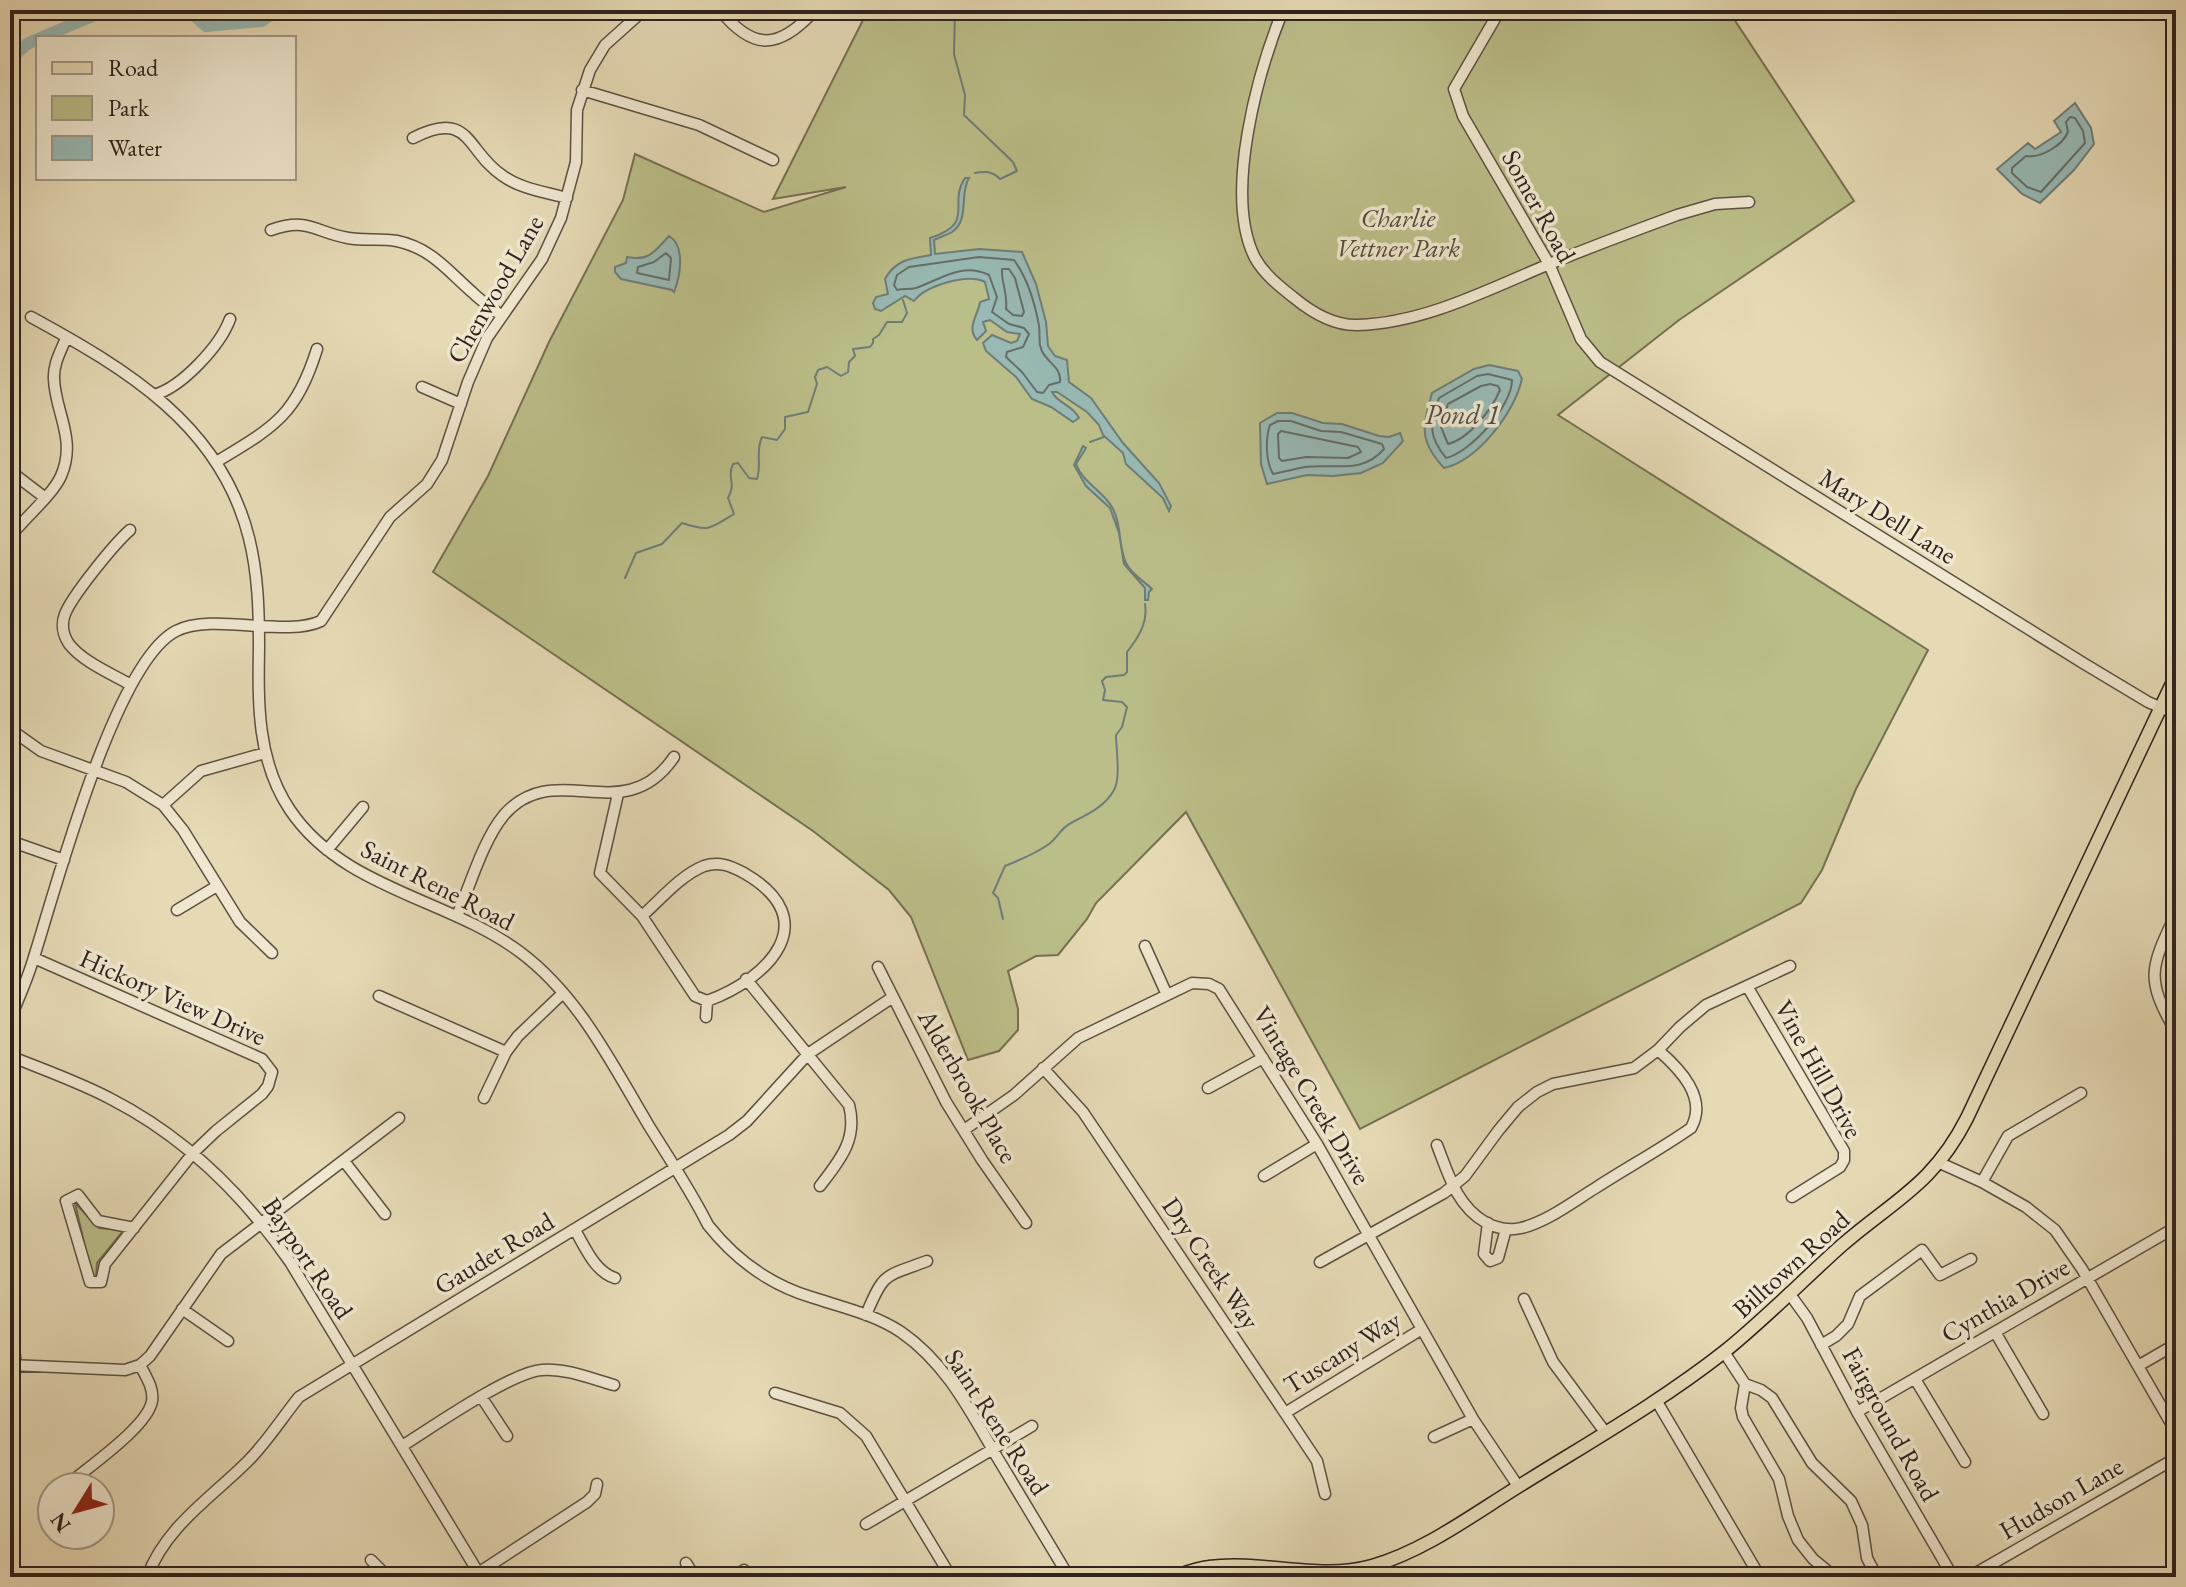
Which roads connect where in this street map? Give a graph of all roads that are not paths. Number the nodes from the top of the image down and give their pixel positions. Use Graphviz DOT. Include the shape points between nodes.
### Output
graph roads {
  1 [pos="644,10"];
  2 [pos="720,10"];
  3 [pos="815,10"];
  4 [pos="1283,10"];
  5 [pos="1500,10"];
  6 [pos="582,90"];
  7 [pos="413,138"];
  8 [pos="773,160"];
  9 [pos="567,198"];
  10 [pos="1749,202"];
  11 [pos="271,230"];
  12 [pos="1549,264"];
  13 [pos="501,315"];
  14 [pos="31,317"];
  15 [pos="230,319"];
  16 [pos="66,338"];
  17 [pos="1584,345"];
  18 [pos="317,349"];
  19 [pos="422,387"];
  20 [pos="154,395"];
  21 [pos="461,404"];
  22 [pos="216,462"];
  23 [pos="10,471"];
  24 [pos="44,497"];
  25 [pos="130,530"];
  26 [pos="10,537"];
  27 [pos="259,625"];
  28 [pos="2176,675"];
  29 [pos="131,685"];
  30 [pos="2160,707"];
  31 [pos="2176,714"];
  32 [pos="10,729"];
  33 [pos="265,753"];
  34 [pos="674,757"];
  35 [pos="94,771"];
  36 [pos="618,794"];
  37 [pos="163,805"];
  38 [pos="363,807"];
  39 [pos="10,841"];
  40 [pos="327,850"];
  41 [pos="64,860"];
  42 [pos="217,886"];
  43 [pos="177,910"];
  44 [pos="2176,914"];
  45 [pos="457,916"];
  46 [pos="642,916"];
  47 [pos="1145,946"];
  48 [pos="272,953"];
  49 [pos="34,958"];
  50 [pos="1790,966"];
  51 [pos="878,967"];
  52 [pos="746,979"];
  53 [pos="1747,986"];
  54 [pos="563,993"];
  55 [pos="1167,995"];
  56 [pos="379,996"];
  57 [pos="893,997"];
  58 [pos="707,1001"];
  59 [pos="706,1017"];
  60 [pos="10,1019"];
  61 [pos="2176,1032"];
  62 [pos="1658,1050"];
  63 [pos="506,1052"];
  64 [pos="808,1054"];
  65 [pos="10,1056"];
  66 [pos="1263,1058"];
  67 [pos="1043,1068"];
  68 [pos="1208,1088"];
  69 [pos="2081,1093"];
  70 [pos="484,1098"];
  71 [pos="399,1118"];
  72 [pos="964,1130"];
  73 [pos="1317,1144"];
  74 [pos="1437,1145"];
  75 [pos="193,1153"];
  76 [pos="344,1161"];
  77 [pos="1940,1163"];
  78 [pos="675,1169"];
  79 [pos="1264,1176"];
  80 [pos="1982,1182"];
  81 [pos="820,1186"];
  82 [pos="1453,1186"];
  83 [pos="1792,1197"];
  84 [pos="385,1214"];
  85 [pos="1026,1223"];
  86 [pos="1488,1223"];
  87 [pos="263,1224"];
  88 [pos="2176,1227"];
  89 [pos="134,1228"];
  90 [pos="1506,1229"];
  91 [pos="575,1230"];
  92 [pos="1369,1233"];
  93 [pos="1971,1259"];
  94 [pos="927,1261"];
  95 [pos="1320,1262"];
  96 [pos="615,1278"];
  97 [pos="2087,1278"];
  98 [pos="1789,1293"];
  99 [pos="1524,1299"];
  100 [pos="182,1309"];
  101 [pos="866,1315"];
  102 [pos="10,1318"];
  103 [pos="1422,1329"];
  104 [pos="1995,1332"];
  105 [pos="228,1341"];
  106 [pos="2176,1344"];
  107 [pos="1821,1345"];
  108 [pos="1724,1352"];
  109 [pos="13,1365"];
  110 [pos="140,1365"];
  111 [pos="351,1365"];
  112 [pos="2138,1366"];
  113 [pos="1915,1379"];
  114 [pos="1745,1384"];
  115 [pos="614,1385"];
  116 [pos="775,1393"];
  117 [pos="482,1398"];
  118 [pos="1656,1400"];
  119 [pos="10,1402"];
  120 [pos="1857,1412"];
  121 [pos="1285,1413"];
  122 [pos="2043,1414"];
  123 [pos="1473,1419"];
  124 [pos="1032,1426"];
  125 [pos="1605,1432"];
  126 [pos="2176,1432"];
  127 [pos="507,1436"];
  128 [pos="1434,1437"];
  129 [pos="402,1446"];
  130 [pos="992,1449"];
  131 [pos="2176,1458"];
  132 [pos="1965,1462"];
  133 [pos="84,1471"];
  134 [pos="597,1484"];
  135 [pos="1518,1486"];
  136 [pos="1325,1494"];
  137 [pos="905,1500"];
  138 [pos="866,1524"];
  139 [pos="371,1560"];
  140 [pos="686,1563"];
  141 [pos="744,1570"];
  142 [pos="1338,1574"];
  143 [pos="477,1576"];
  144 [pos="147,1577"];
  145 [pos="388,1577"];
  146 [pos="695,1577"];
  147 [pos="734,1577"];
  148 [pos="951,1577"];
  149 [pos="1069,1577"];
  150 [pos="1174,1577"];
  151 [pos="1760,1577"];
  152 [pos="1835,1577"];
  153 [pos="1877,1577"];
  154 [pos="1953,1577"];
  155 [pos="1969,1577"];
  1 -- 6 [label="street, Chenwood Lane" via="605,45"];
  2 -- 3 [label="street" via="739,32 762,41 785,35"];
  4 -- 12 [label="street" via="1259,81 1242,188 1249,240 1268,276 1314,312 1341,325 1355,325 1438,309"];
  5 -- 12 [label="street, Somer Road" via="1454,89 1463,116"];
  6 -- 8 [label="street" via="684,120"];
  6 -- 9 [label="street, Chenwood Lane"];
  7 -- 9 [label="street" via="434,128 457,130 500,174"];
  9 -- 13 [label="street, Chenwood Lane" via="542,259"];
  10 -- 12 [label="street" via="1715,204 1677,215"];
  11 -- 13 [label="street" via="307,224 348,238 415,246"];
  12 -- 17 [label="street, Somer Road"];
  13 -- 21 [label="street, Chenwood Lane"];
  14 -- 16 [label="street, Saint Rene Road"];
  15 -- 20 [label="street" via="205,357 168,391"];
  16 -- 20 [label="street, Saint Rene Road" via="102,356"];
  16 -- 24 [label="street" via="53,374 66,456 59,480"];
  17 -- 30 [label="street, Mary Dell Lane" via="1600,362 1669,408"];
  18 -- 22 [label="street" via="306,383 287,413"];
  19 -- 21 [label="street"];
  20 -- 22 [label="street, Saint Rene Road" via="184,420"];
  21 -- 27 [label="street, Chenwood Lane" via="435,472 390,517 324,618 310,624"];
  22 -- 27 [label="street, Saint Rene Road" via="249,537"];
  23 -- 24 [label="street"];
  24 -- 26 [label="street"];
  25 -- 29 [label="street" via="76,597 63,623 76,651"];
  27 -- 29 [label="street, Chenwood Lane" via="175,631 154,649"];
  27 -- 33 [label="street, Saint Rene Road" via="259,719"];
  28 -- 30 [label="main road, Billtown Road"];
  29 -- 35 [label="street, Chenwood Lane"];
  30 -- 31 [label="street, Mary Dell Lane"];
  30 -- 77 [label="main road, Billtown Road" via="1967,1118"];
  32 -- 35 [label="street" via="41,751"];
  33 -- 37 [label="street" via="201,771"];
  33 -- 40 [label="street, Saint Rene Road" via="291,811"];
  34 -- 36 [label="street" via="650,782"];
  35 -- 37 [label="street" via="135,786"];
  35 -- 41 [label="street, Chenwood Lane"];
  36 -- 45 [label="street" via="545,790 516,805 493,833"];
  36 -- 46 [label="street" via="599,871"];
  37 -- 42 [label="street"];
  38 -- 40 [label="street"];
  39 -- 41 [label="street"];
  40 -- 45 [label="street, Saint Rene Road" via="362,874"];
  41 -- 49 [label="street, Chenwood Lane"];
  42 -- 43 [label="street"];
  42 -- 48 [label="street" via="240,922"];
  44 -- 61 [label="street" via="2157,955 2154,978 2158,1001"];
  45 -- 54 [label="street, Saint Rene Road" via="520,952"];
  46 -- 52 [label="street" via="706,866 727,865 754,879 779,903 783,936 773,959"];
  46 -- 58 [label="street" via="695,996"];
  47 -- 55 [label="street"];
  49 -- 60 [label="street, Chenwood Lane"];
  49 -- 75 [label="street, Hickory View Drive" via="268,1066 273,1075 262,1094"];
  50 -- 53 [label="street"];
  51 -- 57 [label="street, Alderbrook Place"];
  52 -- 58 [label="street"];
  52 -- 64 [label="street"];
  53 -- 62 [label="street" via="1706,1005"];
  53 -- 83 [label="street, Vine Hill Drive" via="1844,1151 1840,1167"];
  54 -- 63 [label="street"];
  54 -- 78 [label="street, Saint Rene Road" via="594,1034"];
  55 -- 66 [label="street, Vintage Creek Drive" via="1198,983 1219,989"];
  55 -- 67 [label="street, Vintage Creek Drive" via="1078,1038"];
  56 -- 63 [label="street"];
  57 -- 64 [label="street, Gaudet Road"];
  57 -- 72 [label="street, Alderbrook Place"];
  58 -- 59 [label="street"];
  62 -- 82 [label="street" via="1634,1068 1537,1092 1518,1107"];
  62 -- 90 [label="street" via="1695,1093 1698,1113 1691,1128 1564,1207 1525,1227"];
  63 -- 70 [label="street"];
  64 -- 78 [label="street, Gaudet Road" via="739,1128"];
  64 -- 81 [label="street" via="846,1099 852,1124 846,1150"];
  65 -- 75 [label="street, Bayport Road" via="113,1100"];
  66 -- 68 [label="street"];
  66 -- 73 [label="street, Vintage Creek Drive"];
  67 -- 72 [label="street, Vintage Creek Drive"];
  67 -- 121 [label="street, Dry Creek Way" via="1083,1112"];
  69 -- 80 [label="street" via="2008,1136"];
  71 -- 76 [label="street"];
  72 -- 85 [label="street, Alderbrook Place"];
  73 -- 79 [label="street"];
  73 -- 92 [label="street, Vintage Creek Drive"];
  74 -- 82 [label="street"];
  75 -- 87 [label="street, Bayport Road"];
  75 -- 89 [label="street, Hickory View Drive"];
  76 -- 84 [label="street"];
  76 -- 87 [label="street"];
  77 -- 80 [label="street"];
  77 -- 98 [label="main road, Billtown Road"];
  78 -- 91 [label="street, Gaudet Road"];
  78 -- 101 [label="street, Saint Rene Road" via="708,1225 738,1258 796,1293"];
  80 -- 97 [label="street" via="2046,1222"];
  82 -- 86 [label="street" via="1466,1206"];
  82 -- 92 [label="street"];
  86 -- 90 [label="street"];
  86 -- 90 [label="street" via="1484,1254 1490,1261 1498,1258"];
  87 -- 100 [label="street" via="221,1254"];
  87 -- 111 [label="street, Bayport Road"];
  88 -- 97 [label="street, Cynthia Drive"];
  89 -- 89 [label="street, Hickory View Drive" via="105,1264 101,1282 90,1282 66,1201 78,1195 98,1221"];
  91 -- 96 [label="street" via="598,1266"];
  91 -- 111 [label="street, Gaudet Road"];
  92 -- 95 [label="street"];
  92 -- 103 [label="street, Vintage Creek Drive"];
  93 -- 107 [label="street" via="1940,1275 1922,1250 1860,1296 1848,1324"];
  94 -- 101 [label="street" via="883,1279"];
  97 -- 104 [label="street, Cynthia Drive"];
  97 -- 112 [label="street"];
  98 -- 107 [label="street, Fairground Road"];
  98 -- 108 [label="main road, Billtown Road"];
  99 -- 125 [label="street" via="1553,1362"];
  100 -- 105 [label="street"];
  100 -- 110 [label="street"];
  101 -- 130 [label="street, Saint Rene Road" via="897,1329 930,1356"];
  102 -- 109 [label="street"];
  103 -- 121 [label="street, Tuscany Way"];
  103 -- 123 [label="street, Vintage Creek Drive"];
  104 -- 113 [label="street, Cynthia Drive"];
  104 -- 122 [label="street"];
  106 -- 112 [label="street"];
  107 -- 120 [label="street, Fairground Road"];
  108 -- 114 [label="street"];
  108 -- 118 [label="main road, Billtown Road"];
  109 -- 110 [label="street" via="125,1370"];
  109 -- 119 [label="street"];
  110 -- 133 [label="street" via="151,1388 149,1410"];
  111 -- 129 [label="street, Bayport Road"];
  111 -- 144 [label="street, Gaudet Road" via="299,1397 250,1460 174,1530"];
  112 -- 126 [label="street"];
  113 -- 120 [label="street, Cynthia Drive"];
  113 -- 132 [label="street"];
  114 -- 152 [label="street" via="1743,1417 1779,1479 1792,1529 1805,1550"];
  114 -- 153 [label="street" via="1772,1398 1812,1463 1850,1500"];
  115 -- 117 [label="street" via="539,1370"];
  116 -- 137 [label="street" via="827,1408 856,1426"];
  117 -- 127 [label="street"];
  117 -- 129 [label="street"];
  118 -- 125 [label="main road, Billtown Road"];
  118 -- 151 [label="street"];
  120 -- 154 [label="street, Fairground Road"];
  121 -- 136 [label="street, Dry Creek Way" via="1317,1461"];
  123 -- 128 [label="street"];
  123 -- 135 [label="street, Vintage Creek Drive"];
  124 -- 130 [label="street"];
  125 -- 135 [label="main road, Billtown Road"];
  129 -- 143 [label="street, Bayport Road"];
  130 -- 137 [label="street"];
  130 -- 149 [label="street, Saint Rene Road"];
  131 -- 155 [label="street, Hudson Lane"];
  134 -- 143 [label="street" via="587,1502"];
  135 -- 142 [label="main road, Billtown Road" via="1412,1550"];
  137 -- 138 [label="street"];
  137 -- 148 [label="street"];
  139 -- 145 [label="street"];
  140 -- 146 [label="street"];
  141 -- 147 [label="street"];
  142 -- 150 [label="main road, Billtown Road" via="1233,1565"];
}
